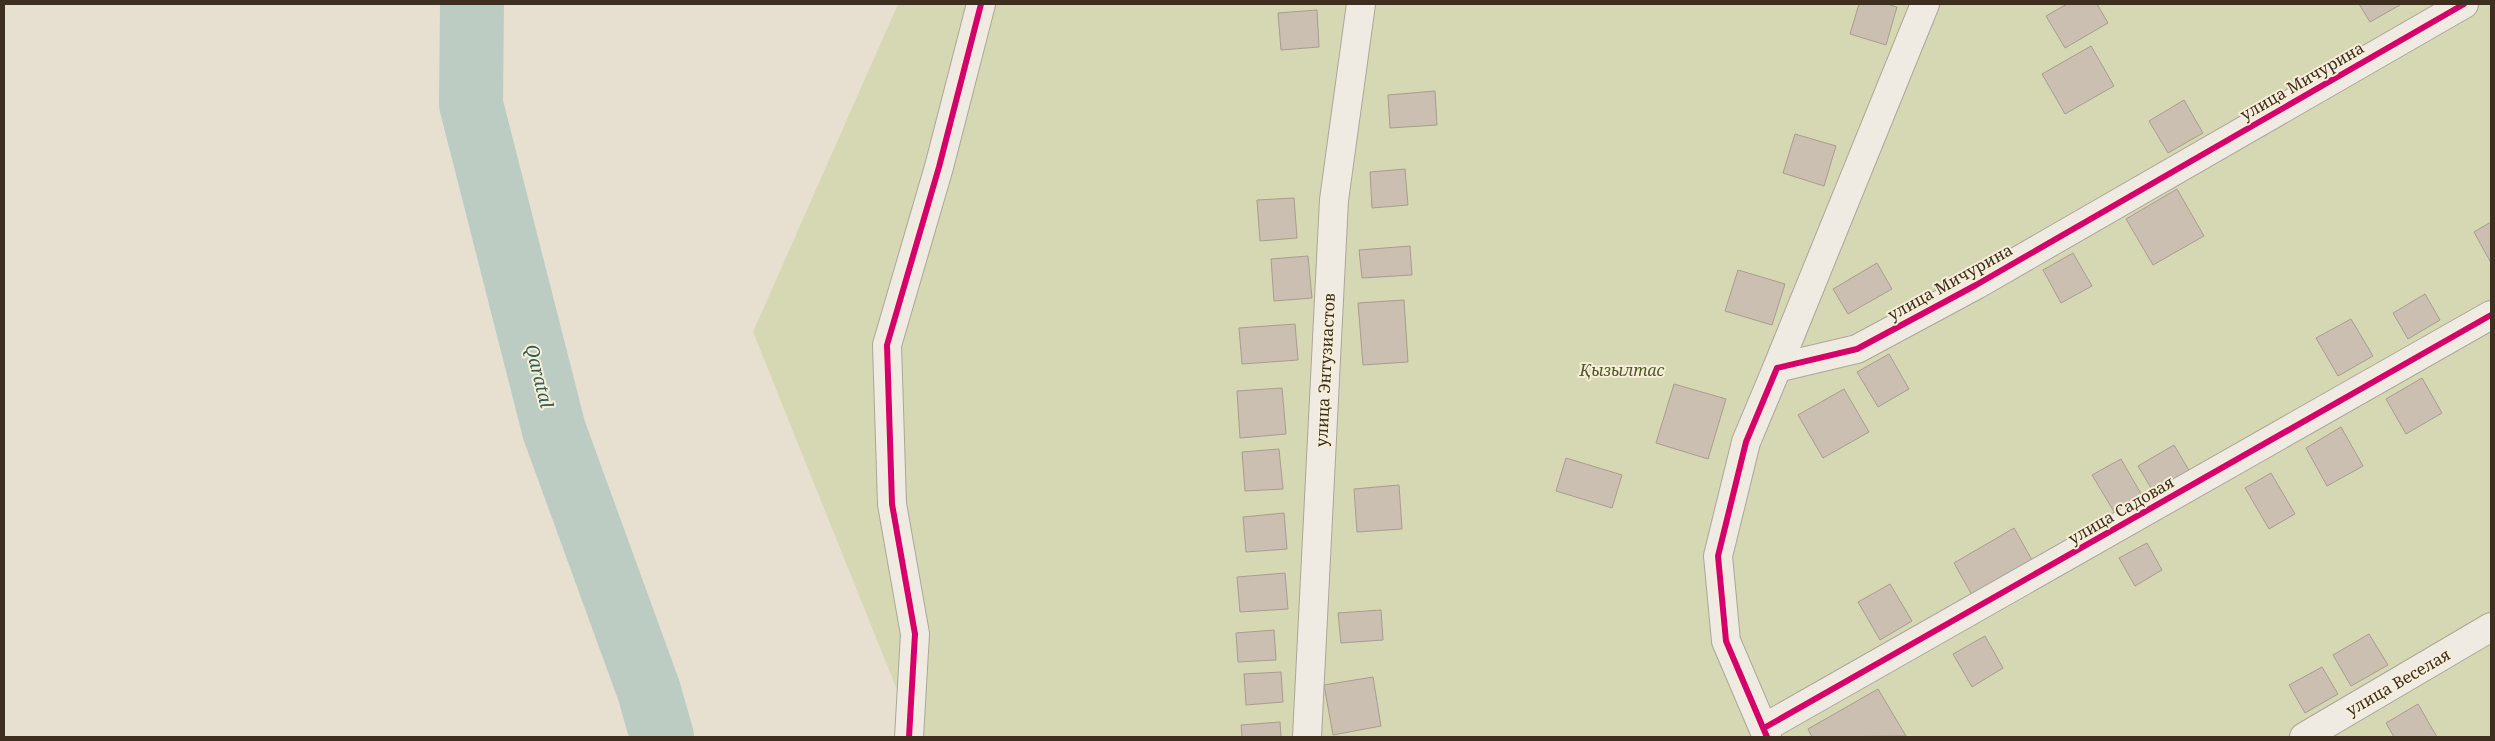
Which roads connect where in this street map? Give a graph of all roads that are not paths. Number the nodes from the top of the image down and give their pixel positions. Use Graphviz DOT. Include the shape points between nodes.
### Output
graph roads {
  1 [pos="981,4"];
  2 [pos="1361,4"];
  3 [pos="1925,4"];
  4 [pos="2464,4"];
  5 [pos="2491,315"];
  6 [pos="1777,368"];
  7 [pos="2491,627"];
  8 [pos="1766,733"];
  9 [pos="909,737"];
  10 [pos="1306,737"];
  11 [pos="2304,737"];
  1 -- 9 [label="street" via="939,167 887,345 892,504 916,634"];
  2 -- 10 [label="street, улица Энтузиастов" via="1334,200"];
  3 -- 6 [label="street"];
  4 -- 6 [label="street, улица Мичурина" via="1985,280 1857,349"];
  5 -- 8 [label="street, улица Садовая"];
  6 -- 8 [label="street" via="1746,442 1718,556 1726,640"];
  7 -- 11 [label="street, улица Веселая"];
}
